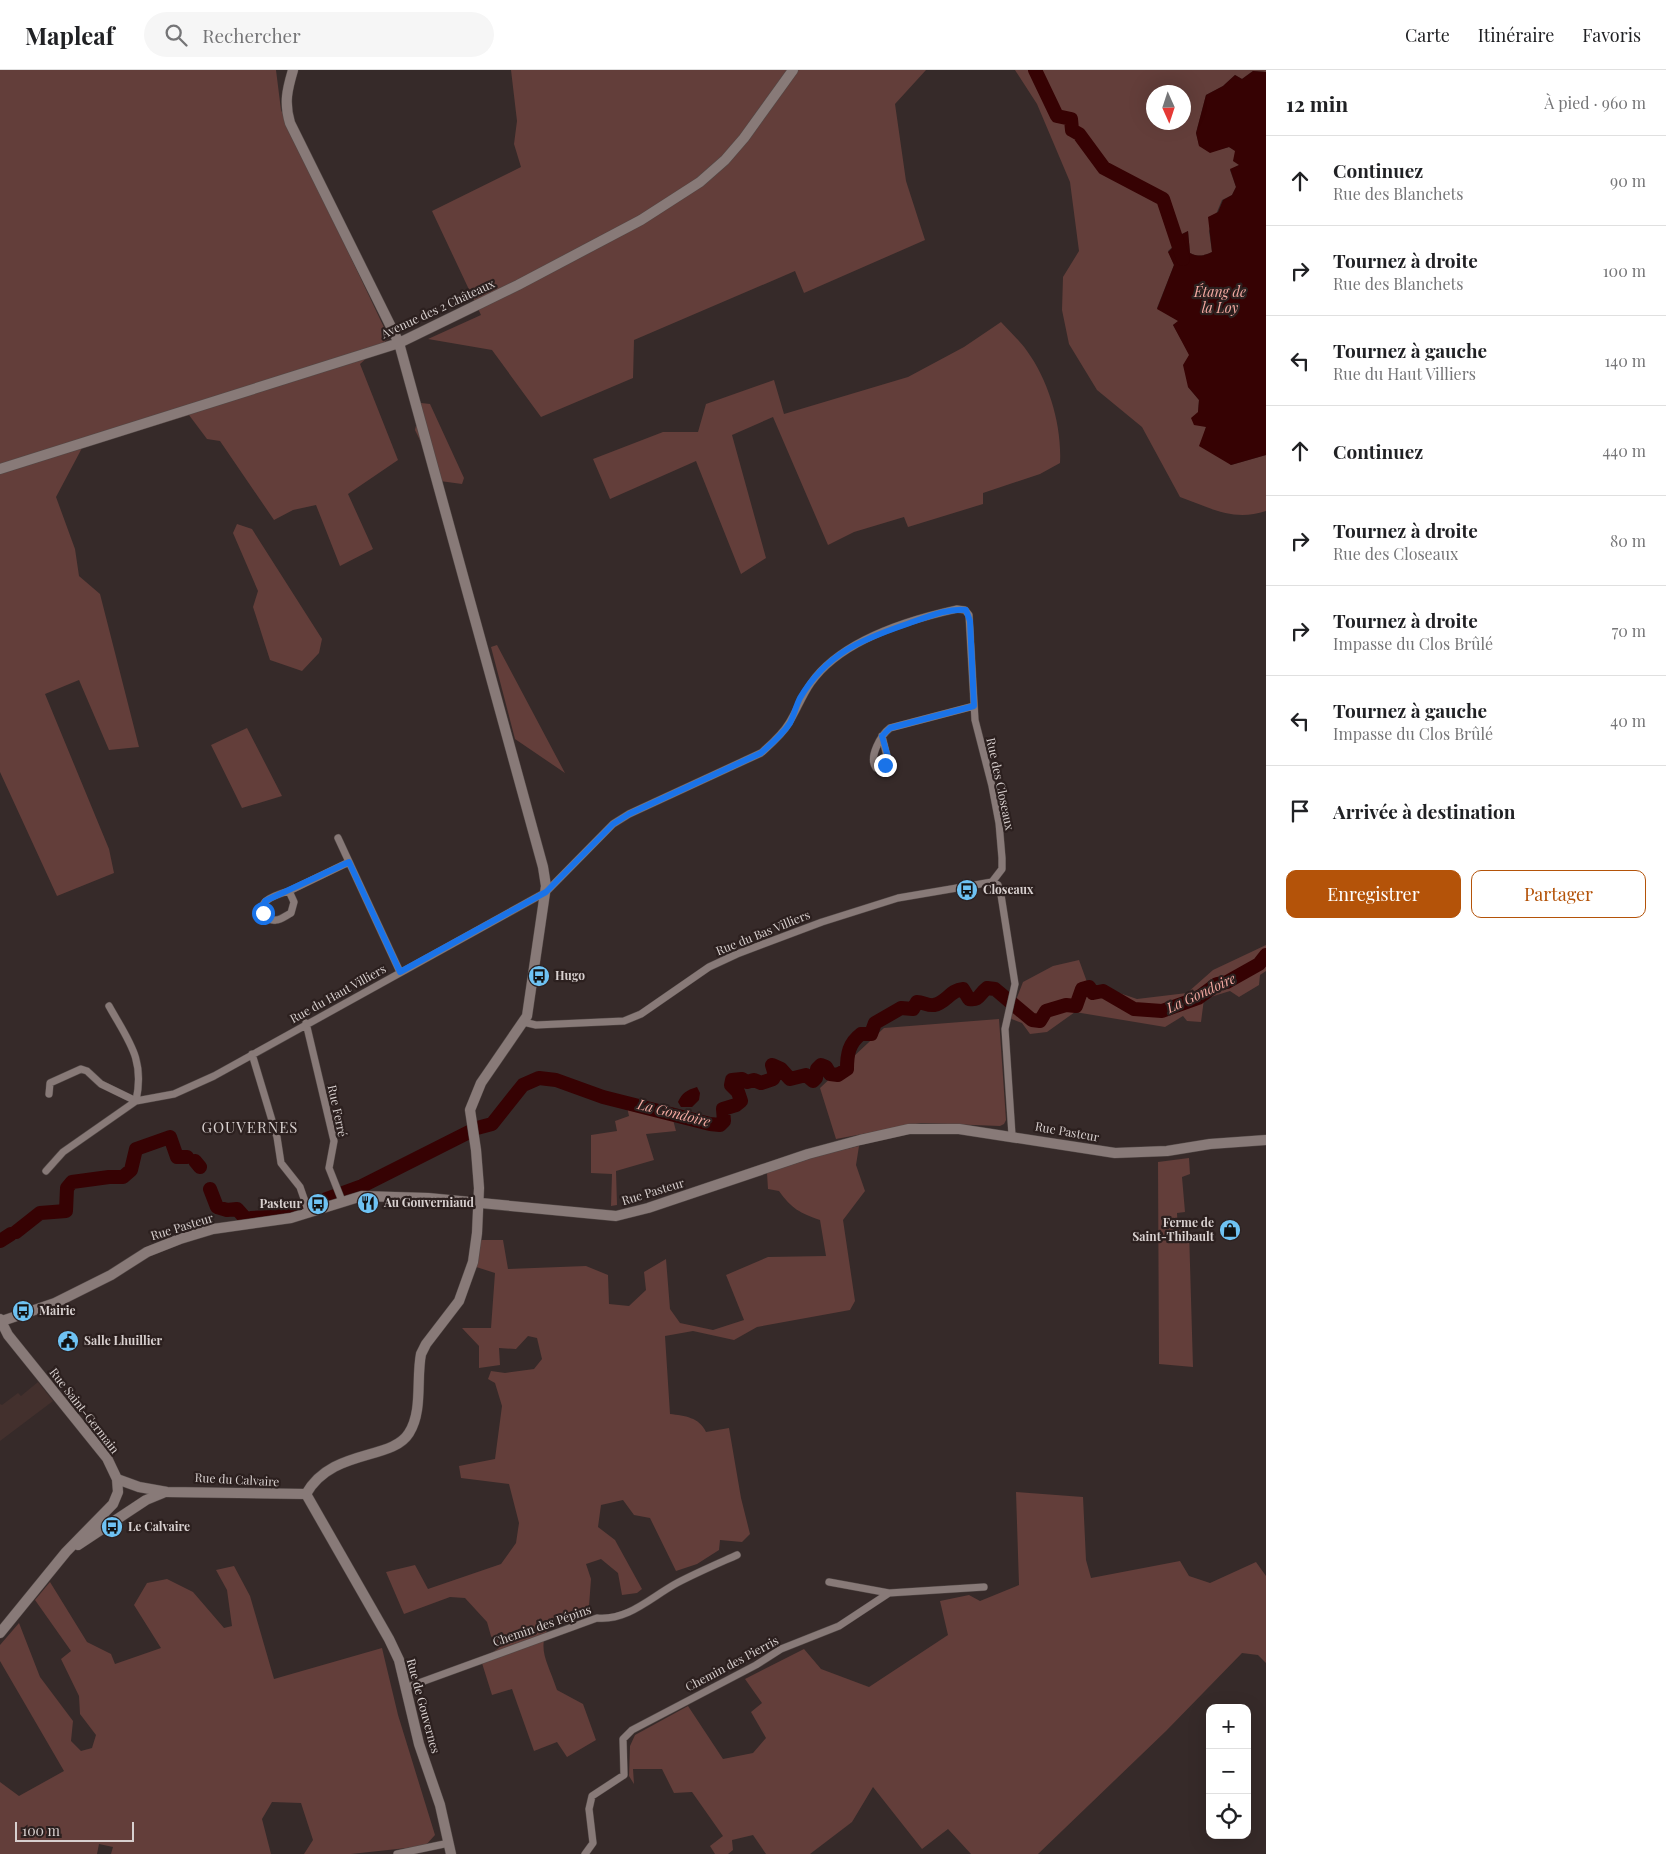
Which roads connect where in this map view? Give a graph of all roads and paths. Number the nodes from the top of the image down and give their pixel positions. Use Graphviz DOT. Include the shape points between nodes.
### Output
graph roads {
  1 [pos="293,70"];
  2 [pos="793,70"];
  3 [pos="399,343"];
  4 [pos="0,468"];
  5 [pos="966,610"];
  6 [pos="974,706"];
  7 [pos="882,736"];
  8 [pos="338,838"];
  9 [pos="349,862"];
  10 [pos="992,882"];
  11 [pos="289,891"];
  12 [pos="546,892"];
  13 [pos="400,972"];
  14 [pos="109,1006"];
  15 [pos="523,1022"];
  16 [pos="306,1023"];
  17 [pos="252,1054"];
  18 [pos="49,1094"];
  19 [pos="136,1101"];
  20 [pos="1012,1135"];
  21 [pos="1266,1140"];
  22 [pos="46,1170"];
  23 [pos="340,1196"];
  24 [pos="478,1202"];
  25 [pos="307,1208"];
  26 [pos="1,1320"];
  27 [pos="117,1479"];
  28 [pos="167,1492"];
  29 [pos="306,1494"];
  30 [pos="72,1547"];
  31 [pos="737,1555"];
  32 [pos="829,1582"];
  33 [pos="984,1587"];
  34 [pos="889,1593"];
  35 [pos="0,1633"];
  36 [pos="405,1688"];
  37 [pos="449,1843"];
  38 [pos="588,1853"];
  39 [pos="397,1854"];
  40 [pos="452,1854"];
  1 -- 3 [label="street" via="285,108 290,123"];
  2 -- 3 [label="street, Avenue des 2 Châteaux" via="744,138 700,182 641,220"];
  3 -- 4 [label="street, Avenue des 2 Châteaux"];
  3 -- 12 [label="street" via="544,867"];
  5 -- 6 [label="street, Rue des Closeaux" via="970,621"];
  5 -- 12 [label="street, Rue du Haut Villiers" via="940,613 871,636 846,649 813,680 800,699 790,723 761,753 613,824"];
  6 -- 7 [label="street" via="894,726"];
  6 -- 10 [label="street, Rue des Closeaux" via="999,823 1002,869"];
  8 -- 9 [label="street"];
  9 -- 11 [label="street"];
  9 -- 13 [label="street"];
  10 -- 15 [label="street, Rue du Bas Villiers" via="889,901 737,954 709,967 641,1014 624,1021 536,1025"];
  10 -- 20 [label="street" via="998,885 1015,984 1005,1029"];
  11 -- 11 [label="street" via="265,901 263,913 268,919 276,920 291,913 294,902"];
  12 -- 13 [label="street, Rue du Haut Villiers"];
  12 -- 15 [label="street" via="527,1016"];
  13 -- 16 [label="street, Rue du Haut Villiers"];
  14 -- 19 [label="street" via="138,1062 140,1081"];
  15 -- 24 [label="street" via="476,1092 470,1110"];
  16 -- 17 [label="street, Rue du Haut Villiers"];
  16 -- 23 [label="street, Rue Ferré" via="334,1141 328,1167"];
  17 -- 19 [label="street, Rue du Haut Villiers" via="174,1094"];
  17 -- 25 [label="street" via="281,1163 300,1187"];
  18 -- 19 [label="street" via="50,1083 81,1069 87,1070 101,1084"];
  19 -- 22 [label="street" via="63,1152"];
  20 -- 21 [label="street, Rue Pasteur" via="1090,1149 1139,1153"];
  20 -- 24 [label="street, Rue Pasteur" via="958,1129 909,1129 808,1154 622,1215"];
  23 -- 24 [label="street, Rue Pasteur"];
  23 -- 25 [label="street, Rue Pasteur"];
  24 -- 29 [label="street" via="477,1233 467,1285 449,1317 421,1354 415,1420 409,1435 382,1451 334,1466 320,1476"];
  25 -- 26 [label="street, Rue Pasteur" via="276,1221 213,1229 180,1239 147,1252 111,1275 55,1303"];
  26 -- 27 [label="street, Rue Saint-Germain" via="8,1335 106,1458"];
  27 -- 28 [label="street, Rue du Calvaire" via="139,1488"];
  27 -- 30 [label="street" via="118,1492 113,1504"];
  28 -- 29 [label="street, Rue du Calvaire"];
  28 -- 30 [label="street, Rue du Calvaire" via="146,1500"];
  29 -- 36 [label="street, Rue de Gouvernes" via="389,1639 399,1660"];
  30 -- 35 [label="street"];
  31 -- 36 [label="street, Chemin des Pépins" via="620,1616 597,1618"];
  32 -- 34 [label="street"];
  33 -- 34 [label="street, Chemin des Pierris"];
  34 -- 38 [label="street, Chemin des Pierris" via="838,1626 781,1649 756,1666 632,1730 622,1739 624,1775 592,1796 589,1809 593,1843"];
  36 -- 37 [label="street, Rue de Gouvernes"];
  37 -- 39 [label="street"];
  37 -- 40 [label="street, Rue de Gouvernes"];
}
